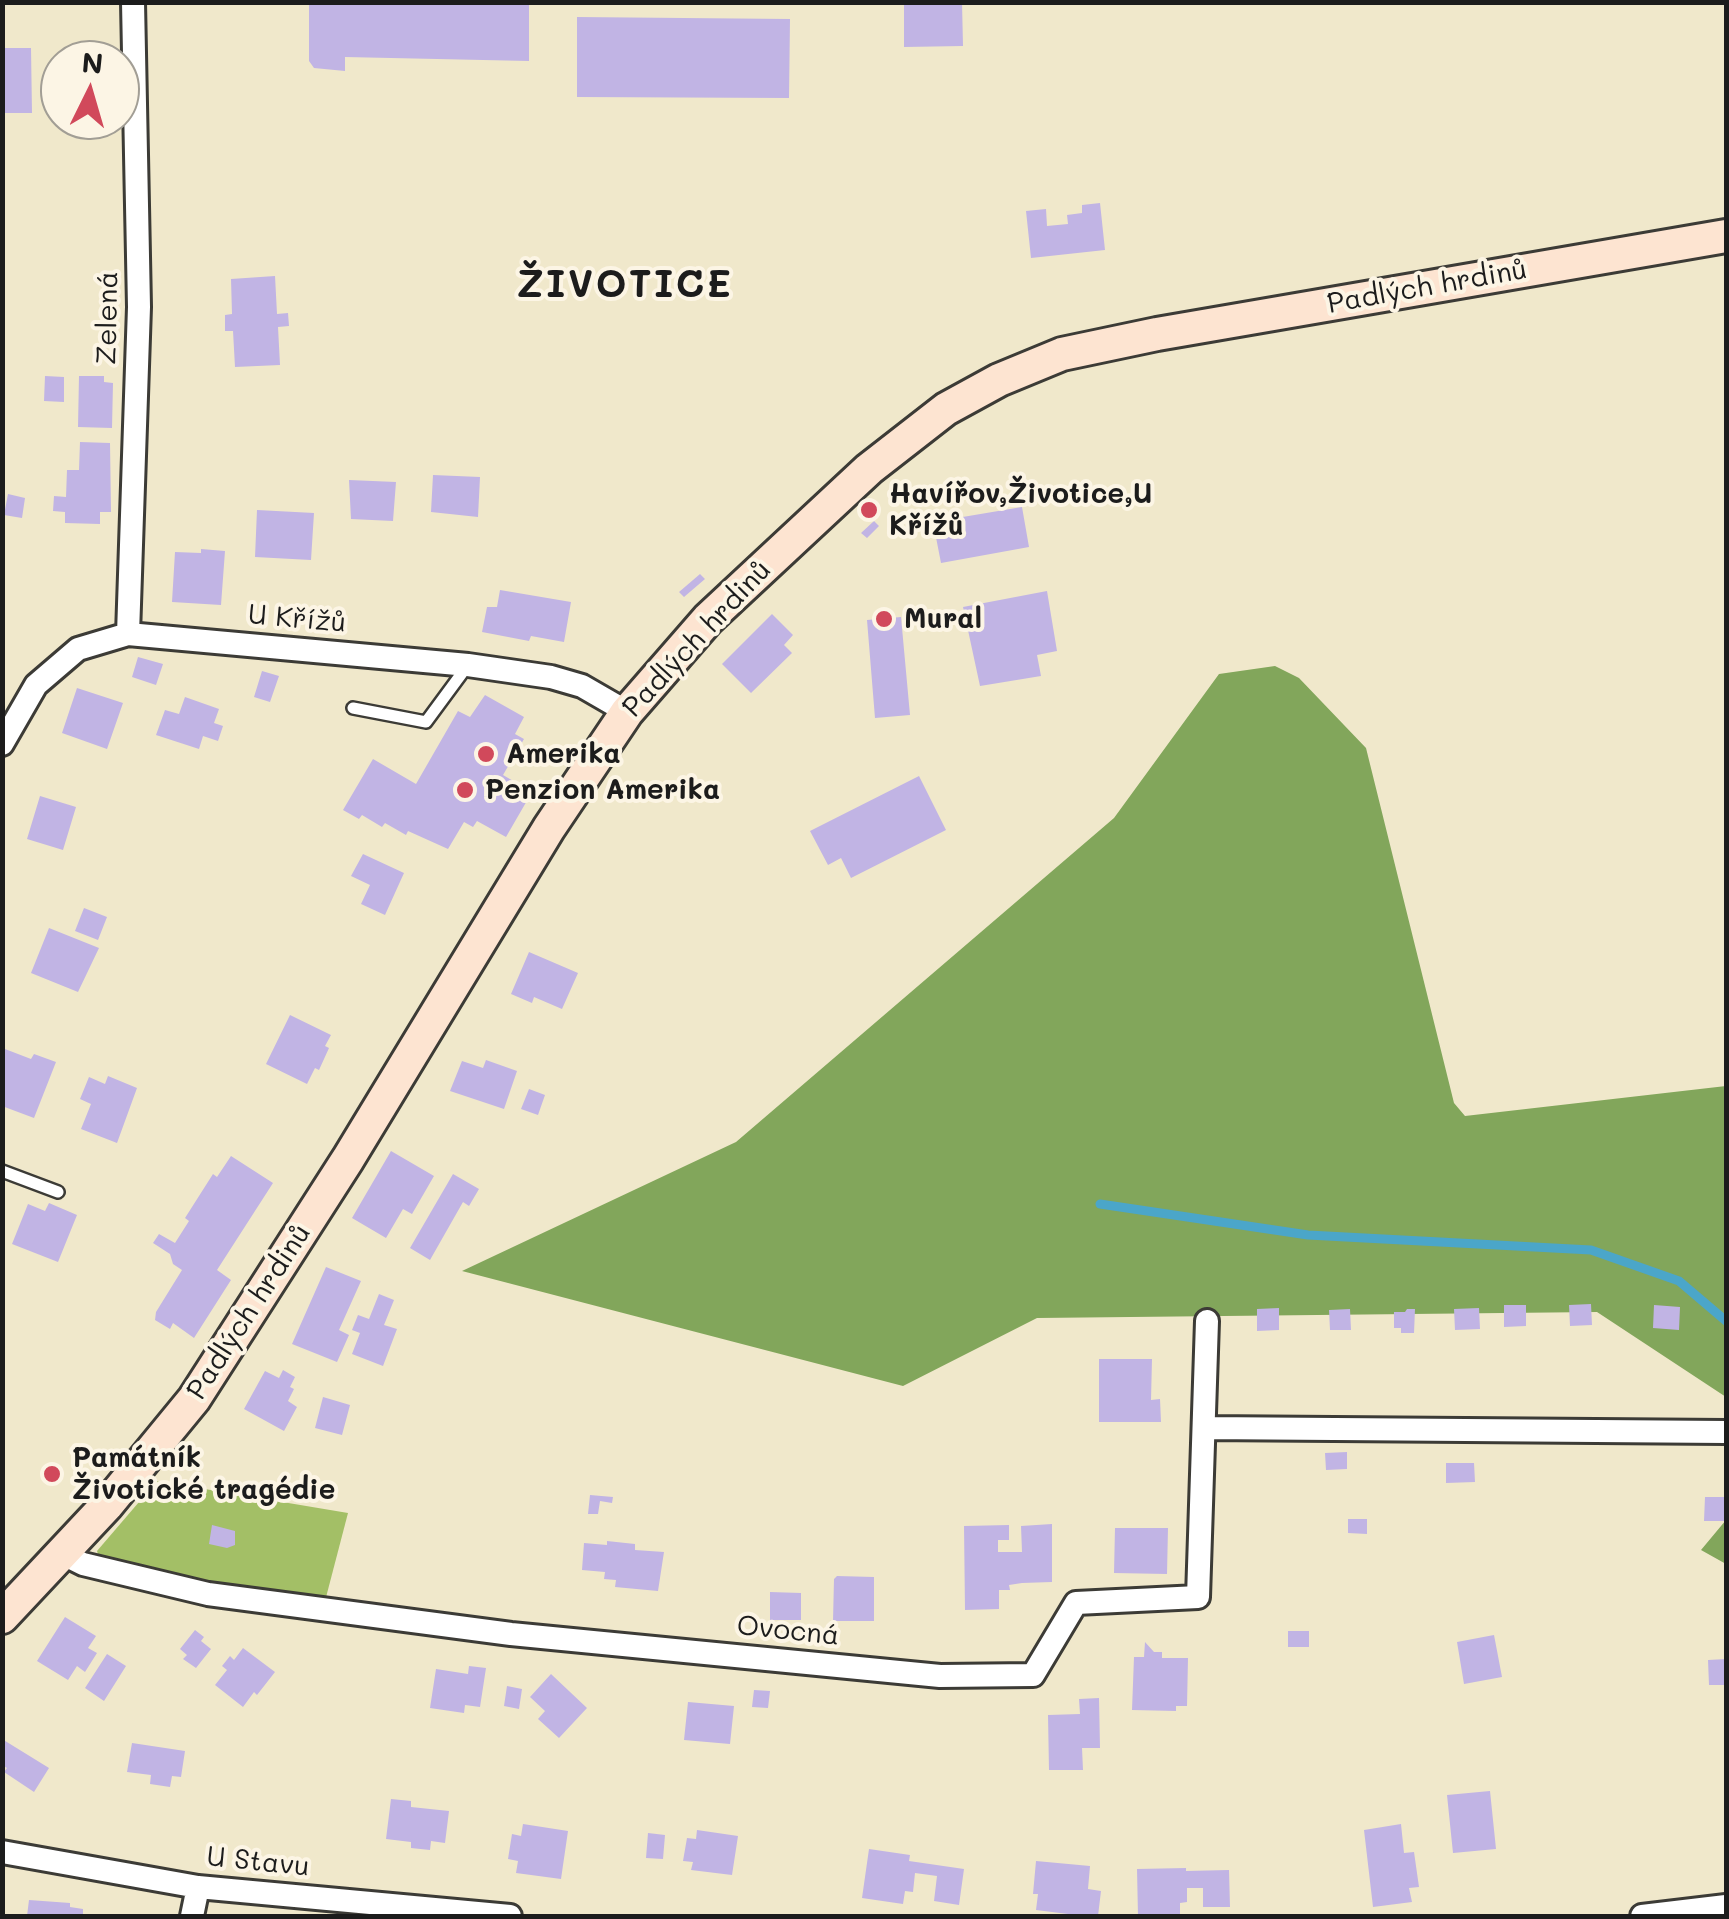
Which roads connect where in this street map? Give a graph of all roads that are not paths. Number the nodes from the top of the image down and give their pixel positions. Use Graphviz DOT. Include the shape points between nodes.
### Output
graph roads {
  1 [pos="134,2"];
  2 [pos="1726,236"];
  3 [pos="128,634"];
  4 [pos="468,665"];
  5 [pos="353,708"];
  6 [pos="627,712"];
  7 [pos="2,744"];
  8 [pos="2,1171"];
  9 [pos="58,1192"];
  10 [pos="1207,1322"];
  11 [pos="1204,1428"];
  12 [pos="1726,1432"];
  13 [pos="64,1554"];
  14 [pos="2,1618"];
  15 [pos="2,1852"];
  16 [pos="198,1887"];
  17 [pos="1726,1906"];
  18 [pos="192,1916"];
  19 [pos="510,1916"];
  20 [pos="1642,1916"];
  1 -- 3 [label="street, Zelená" via="139,307"];
  2 -- 6 [label="street, Padlých hrdinů" via="1157,334 1062,354 999,380 946,409 848,486 708,619"];
  3 -- 4 [label="street, U Křížů"];
  3 -- 7 [label="street, U Křížů" via="78,648 36,686"];
  4 -- 5 [label="lane" via="426,722"];
  4 -- 6 [label="street, U Křížů" via="552,677"];
  6 -- 13 [label="street, Padlých hrdinů" via="194,1399"];
  8 -- 9 [label="lane"];
  10 -- 11 [label="street, Ovocná"];
  11 -- 12 [label="street"];
  11 -- 13 [label="street, Ovocná" via="1198,1597 1076,1602 1033,1675 940,1676 511,1634 208,1594"];
  13 -- 14 [label="street, Padlých hrdinů"];
  15 -- 16 [label="street, U Stavu"];
  16 -- 18 [label="street"];
  16 -- 19 [label="street, U Stavu"];
  17 -- 20 [label="street"];
}
